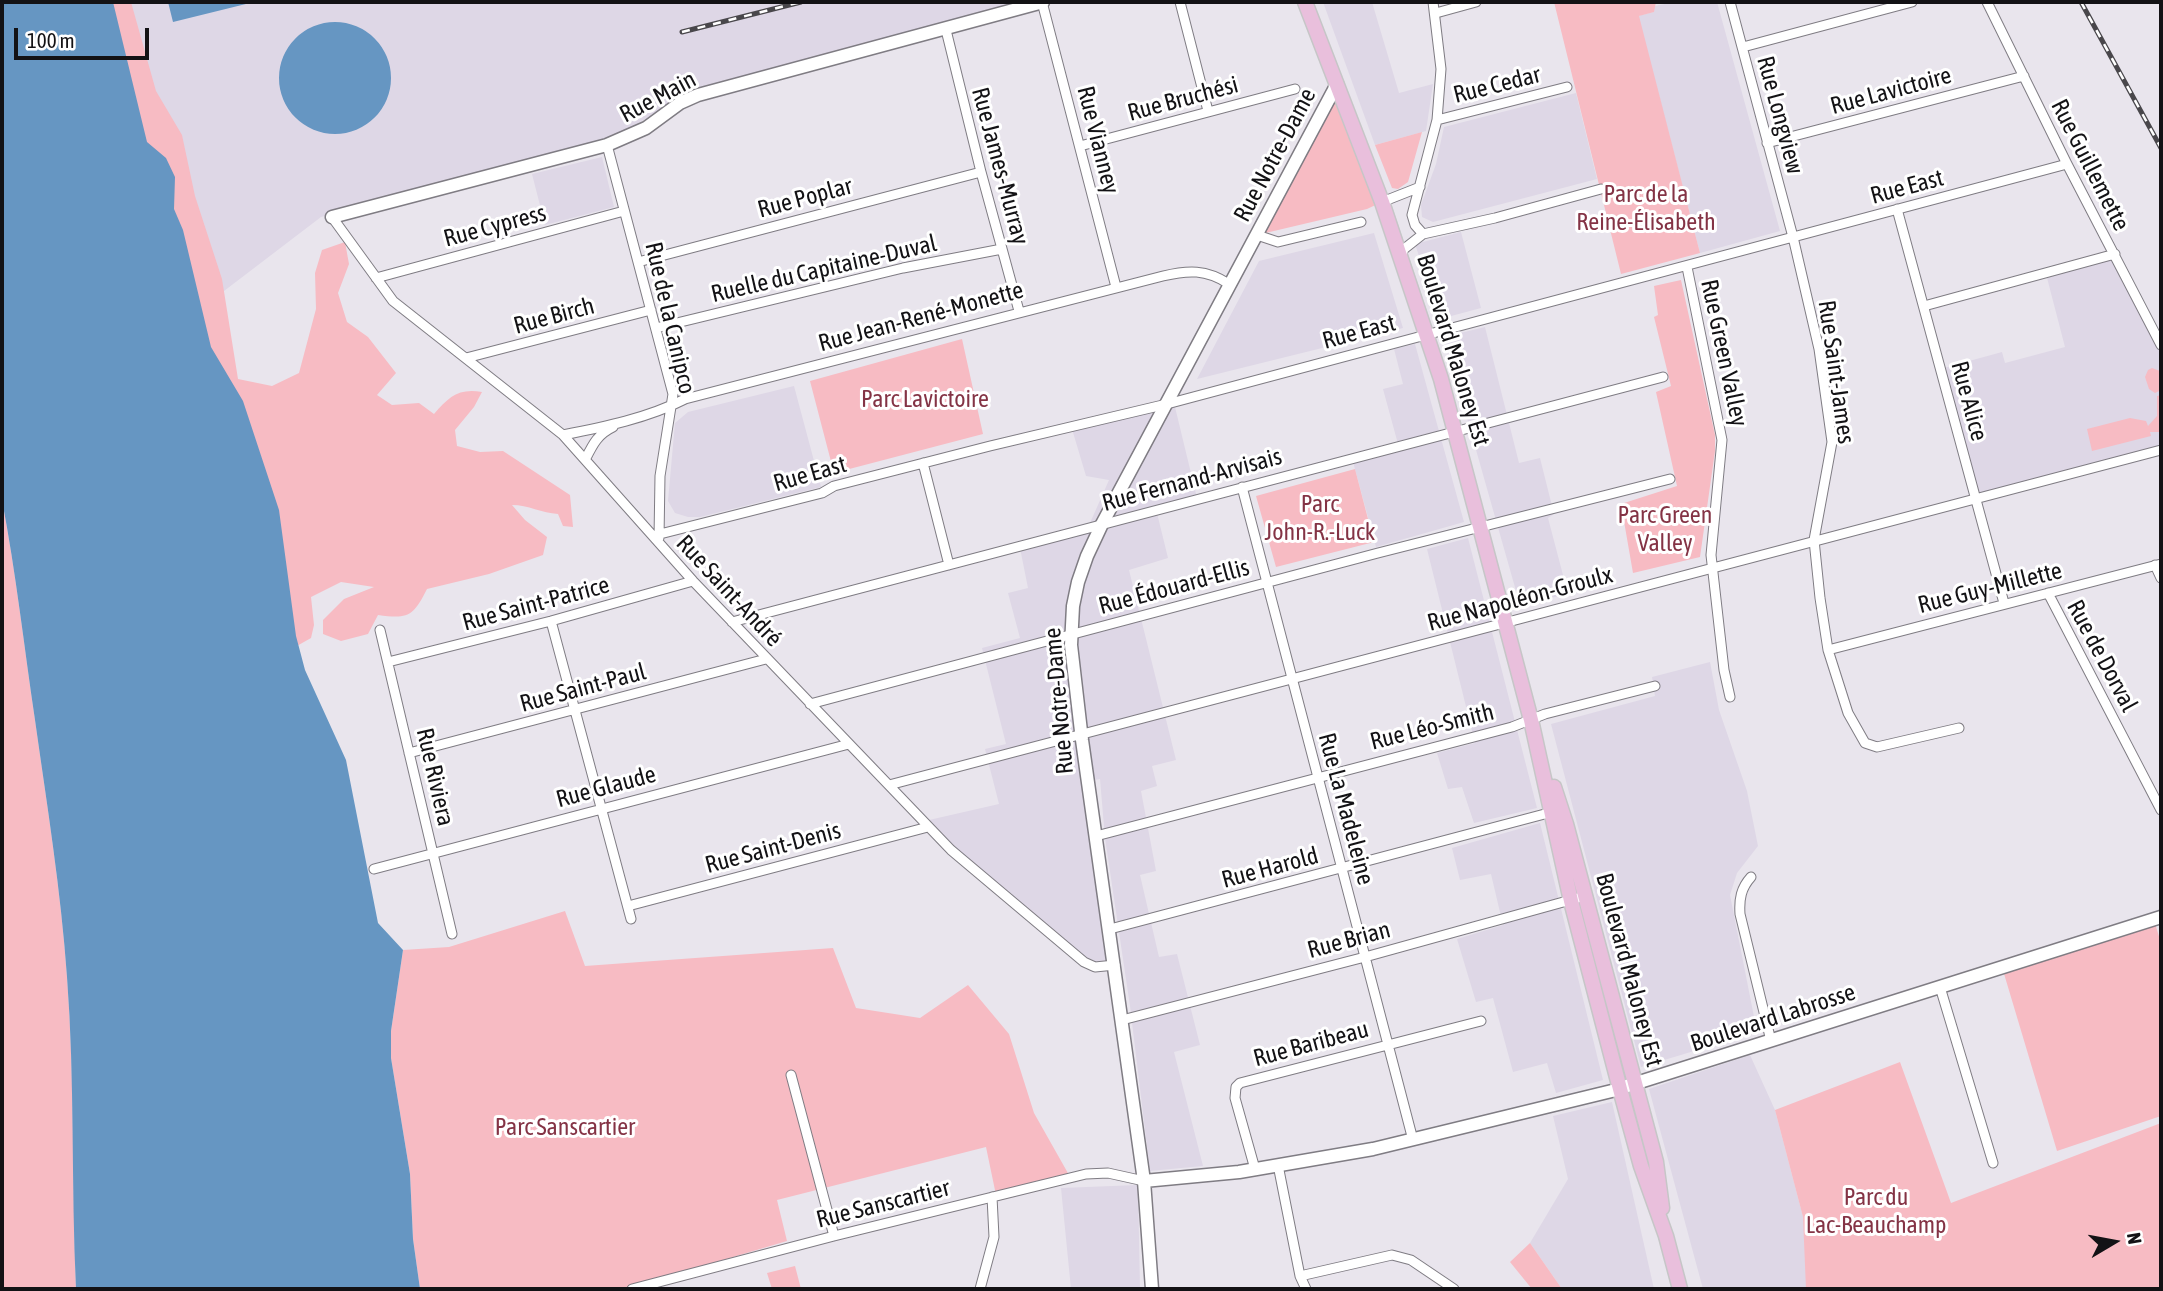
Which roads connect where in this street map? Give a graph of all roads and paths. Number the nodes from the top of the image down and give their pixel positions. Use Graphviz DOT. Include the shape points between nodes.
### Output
graph roads {
  1 [pos="1042,2"];
  2 [pos="1180,2"];
  3 [pos="1305,2"];
  4 [pos="1433,2"];
  5 [pos="1476,2"];
  6 [pos="1730,2"];
  7 [pos="1912,2"];
  8 [pos="1987,2"];
  9 [pos="1436,13"];
  10 [pos="946,30"];
  11 [pos="1743,47"];
  12 [pos="2024,76"];
  13 [pos="1337,84"];
  14 [pos="1567,87"];
  15 [pos="1295,89"];
  16 [pos="1208,111"];
  17 [pos="1437,120"];
  18 [pos="1767,143"];
  19 [pos="607,145"];
  20 [pos="1080,146"];
  21 [pos="2067,164"];
  22 [pos="981,172"];
  23 [pos="1420,187"];
  24 [pos="1601,189"];
  25 [pos="1382,202"];
  26 [pos="1897,209"];
  27 [pos="624,211"];
  28 [pos="332,216"];
  29 [pos="1362,222"];
  30 [pos="1257,234"];
  31 [pos="1423,234"];
  32 [pos="1793,237"];
  33 [pos="1002,249"];
  34 [pos="2115,254"];
  35 [pos="1401,256"];
  36 [pos="638,262"];
  37 [pos="1687,267"];
  38 [pos="376,278"];
  39 [pos="1229,284"];
  40 [pos="1116,287"];
  41 [pos="1924,306"];
  42 [pos="651,310"];
  43 [pos="1019,311"];
  44 [pos="656,328"];
  45 [pos="1427,334"];
  46 [pos="2161,345"];
  47 [pos="466,358"];
  48 [pos="1663,377"];
  49 [pos="1167,404"];
  50 [pos="672,406"];
  51 [pos="624,421"];
  52 [pos="1455,431"];
  53 [pos="563,435"];
  54 [pos="2161,450"];
  55 [pos="586,458"];
  56 [pos="923,463"];
  57 [pos="1670,479"];
  58 [pos="1242,487"];
  59 [pos="1976,499"];
  60 [pos="1102,524"];
  61 [pos="1481,527"];
  62 [pos="659,539"];
  63 [pos="1814,540"];
  64 [pos="949,565"];
  65 [pos="2158,565"];
  66 [pos="1712,568"];
  67 [pos="2161,578"];
  68 [pos="692,581"];
  69 [pos="1267,583"];
  70 [pos="2048,593"];
  71 [pos="2004,603"];
  72 [pos="551,621"];
  73 [pos="732,622"];
  74 [pos="1507,623"];
  75 [pos="380,630"];
  76 [pos="1071,634"];
  77 [pos="1828,650"];
  78 [pos="766,659"];
  79 [pos="388,662"];
  80 [pos="1292,678"];
  81 [pos="1655,686"];
  82 [pos="1730,697"];
  83 [pos="810,704"];
  84 [pos="574,710"];
  85 [pos="1531,720"];
  86 [pos="1959,728"];
  87 [pos="1081,733"];
  88 [pos="849,744"];
  89 [pos="409,753"];
  90 [pos="1318,776"];
  91 [pos="889,785"];
  92 [pos="601,808"];
  93 [pos="2161,810"];
  94 [pos="1556,811"];
  95 [pos="928,827"];
  96 [pos="1096,836"];
  97 [pos="433,854"];
  98 [pos="374,869"];
  99 [pos="1342,869"];
  100 [pos="1751,877"];
  101 [pos="1578,898"];
  102 [pos="628,906"];
  103 [pos="2161,917"];
  104 [pos="631,919"];
  105 [pos="1110,929"];
  106 [pos="452,934"];
  107 [pos="1365,957"];
  108 [pos="1115,965"];
  109 [pos="1940,987"];
  110 [pos="1122,1020"];
  111 [pos="1481,1021"];
  112 [pos="1771,1041"];
  113 [pos="1388,1044"];
  114 [pos="791,1075"];
  115 [pos="1636,1083"];
  116 [pos="1620,1088"];
  117 [pos="1413,1140"];
  118 [pos="1993,1163"];
  119 [pos="1278,1165"];
  120 [pos="1255,1169"];
  121 [pos="1144,1181"];
  122 [pos="992,1197"];
  123 [pos="834,1236"];
  124 [pos="1666,1236"];
  125 [pos="1300,1276"];
  126 [pos="632,1289"];
  127 [pos="980,1289"];
  128 [pos="1152,1289"];
  129 [pos="1306,1289"];
  130 [pos="1454,1289"];
  131 [pos="1680,1289"];
  1 -- 10 [label="street, Rue Main"];
  1 -- 20 [label="street, Rue Vianney"];
  2 -- 16 [label="street"];
  3 -- 13 [label="main road, Boulevard Maloney Est"];
  4 -- 9 [label="street"];
  5 -- 9 [label="street"];
  6 -- 11 [label="street, Rue Longview"];
  7 -- 11 [label="street"];
  8 -- 12 [label="street, Rue Guillemette"];
  9 -- 17 [label="street" via="1441,69"];
  10 -- 19 [label="street, Rue Main" via="688,99 646,128"];
  10 -- 22 [label="street, Rue James-Murray"];
  11 -- 18 [label="street, Rue Longview"];
  12 -- 18 [label="street, Rue Lavictoire"];
  12 -- 21 [label="street, Rue Guillemette"];
  13 -- 25 [label="main road, Boulevard Maloney Est"];
  13 -- 30 [label="street, Rue Notre-Dame"];
  14 -- 17 [label="street, Rue Cedar"];
  15 -- 16 [label="street, Rue Bruchési"];
  16 -- 20 [label="street, Rue Bruchési"];
  17 -- 23 [label="street"];
  18 -- 32 [label="street, Rue Longview"];
  19 -- 27 [label="street, Rue de la Canipco"];
  19 -- 28 [label="street, Rue Main"];
  20 -- 40 [label="street, Rue Vianney"];
  21 -- 26 [label="street, Rue East"];
  21 -- 34 [label="street, Rue Guillemette"];
  22 -- 33 [label="street, Rue James-Murray"];
  22 -- 36 [label="street, Rue Poplar"];
  23 -- 25 [label="street"];
  23 -- 31 [label="street" via="1412,215"];
  24 -- 31 [label="street"];
  25 -- 35 [label="main road, Boulevard Maloney Est"];
  26 -- 32 [label="street, Rue East"];
  26 -- 41 [label="street, Rue Alice"];
  27 -- 36 [label="street, Rue de la Canipco"];
  27 -- 38 [label="street, Rue Cypress"];
  28 -- 38 [label="street, Rue Saint-André"];
  29 -- 30 [label="street" via="1278,242"];
  30 -- 39 [label="street, Rue Notre-Dame"];
  31 -- 35 [label="street"];
  32 -- 37 [label="street, Rue East"];
  32 -- 63 [label="street, Rue Saint-James" via="1819,349 1832,442"];
  33 -- 43 [label="street, Rue James-Murray"];
  33 -- 44 [label="street, Ruelle du Capitaine-Duval" via="903,268"];
  34 -- 41 [label="street"];
  34 -- 46 [label="street, Rue Guillemette"];
  35 -- 45 [label="main road, Boulevard Maloney Est"];
  36 -- 42 [label="street, Rue de la Canipco"];
  37 -- 45 [label="street, Rue East"];
  37 -- 66 [label="street, Rue Green Valley" via="1723,440"];
  38 -- 47 [label="street, Rue Saint-André" via="393,301"];
  39 -- 40 [label="street, Rue Jean-René-Monette" via="1193,271"];
  39 -- 49 [label="street, Rue Notre-Dame"];
  40 -- 43 [label="street, Rue Jean-René-Monette"];
  41 -- 59 [label="street, Rue Alice"];
  42 -- 44 [label="street, Rue de la Canipco"];
  42 -- 47 [label="street, Rue Birch"];
  43 -- 50 [label="street, Rue Jean-René-Monette"];
  44 -- 50 [label="street, Rue de la Canipco"];
  45 -- 49 [label="street, Rue East"];
  45 -- 52 [label="main road, Boulevard Maloney Est"];
  47 -- 53 [label="street, Rue Saint-André"];
  48 -- 52 [label="street, Rue Fernand-Arvisais"];
  49 -- 56 [label="street, Rue East"];
  49 -- 60 [label="street, Rue Notre-Dame"];
  50 -- 51 [label="street, Rue Jean-René-Monette"];
  50 -- 62 [label="street, Rue de la Canipco" via="660,476"];
  51 -- 53 [label="street, Rue Jean-René-Monette"];
  51 -- 55 [label="street, Rue Jean-René-Monette" via="603,432"];
  52 -- 58 [label="street, Rue Fernand-Arvisais"];
  52 -- 61 [label="main road, Boulevard Maloney Est"];
  53 -- 55 [label="street, Rue Saint-André"];
  54 -- 59 [label="street, Rue Napoléon-Groulx"];
  55 -- 62 [label="street, Rue Saint-André" via="616,497"];
  56 -- 62 [label="street, Rue East"];
  56 -- 64 [label="street"];
  57 -- 61 [label="street, Rue Édouard-Ellis"];
  58 -- 60 [label="street, Rue Fernand-Arvisais"];
  58 -- 69 [label="street, Rue La Madeleine"];
  59 -- 63 [label="street, Rue Napoléon-Groulx"];
  59 -- 71 [label="street, Rue Alice"];
  60 -- 64 [label="street, Rue Fernand-Arvisais"];
  60 -- 76 [label="street, Rue Notre-Dame" via="1078,582"];
  61 -- 69 [label="street, Rue Édouard-Ellis"];
  61 -- 74 [label="main road, Boulevard Maloney Est"];
  62 -- 68 [label="street, Rue Saint-André"];
  63 -- 66 [label="street, Rue Napoléon-Groulx"];
  63 -- 77 [label="street, Rue Saint-James"];
  64 -- 73 [label="street, Rue Fernand-Arvisais"];
  65 -- 67 [label="street"];
  65 -- 70 [label="street, Rue Guy-Millette"];
  66 -- 74 [label="street, Rue Napoléon-Groulx"];
  66 -- 82 [label="street, Rue Green Valley"];
  68 -- 72 [label="street, Rue Saint-Patrice"];
  68 -- 73 [label="street, Rue Saint-André"];
  69 -- 76 [label="street, Rue Édouard-Ellis"];
  69 -- 80 [label="street, Rue La Madeleine"];
  70 -- 71 [label="street, Rue Guy-Millette"];
  70 -- 93 [label="street, Rue de Dorval"];
  71 -- 77 [label="street, Rue Guy-Millette"];
  72 -- 79 [label="street, Rue Saint-Patrice"];
  72 -- 84 [label="street"];
  73 -- 78 [label="street, Rue Saint-André"];
  74 -- 80 [label="street, Rue Napoléon-Groulx"];
  74 -- 85 [label="main road, Boulevard Maloney Est"];
  75 -- 79 [label="street, Rue Riviera"];
  76 -- 83 [label="street, Rue Édouard-Ellis"];
  76 -- 87 [label="street, Rue Notre-Dame"];
  77 -- 86 [label="street, Rue Saint-James" via="1848,713 1865,743 1877,747"];
  78 -- 83 [label="street, Rue Saint-André"];
  78 -- 84 [label="street, Rue Saint-Paul"];
  79 -- 89 [label="street, Rue Riviera"];
  80 -- 87 [label="street, Rue Napoléon-Groulx"];
  80 -- 90 [label="street, Rue La Madeleine"];
  81 -- 85 [label="street, Rue Léo-Smith"];
  83 -- 88 [label="street, Rue Saint-André"];
  84 -- 89 [label="street, Rue Saint-Paul"];
  84 -- 92 [label="street"];
  85 -- 90 [label="street, Rue Léo-Smith"];
  85 -- 94 [label="main road, Boulevard Maloney Est"];
  87 -- 91 [label="street, Rue Napoléon-Groulx"];
  87 -- 96 [label="street, Rue Notre-Dame"];
  88 -- 91 [label="street, Rue Saint-André"];
  88 -- 92 [label="street, Rue Glaude"];
  89 -- 97 [label="street, Rue Riviera"];
  90 -- 96 [label="street, Rue Léo-Smith"];
  90 -- 99 [label="street, Rue La Madeleine"];
  91 -- 95 [label="street, Rue Saint-André"];
  92 -- 97 [label="street, Rue Glaude"];
  92 -- 102 [label="street"];
  94 -- 99 [label="street, Rue Harold"];
  94 -- 101 [label="main road, Boulevard Maloney Est"];
  95 -- 102 [label="street, Rue Saint-Denis"];
  95 -- 108 [label="street, Rue Saint-André" via="1084,962 1095,967"];
  96 -- 105 [label="street, Rue Notre-Dame"];
  97 -- 98 [label="street, Rue Glaude"];
  97 -- 106 [label="street, Rue Riviera"];
  99 -- 105 [label="street, Rue Harold"];
  99 -- 107 [label="street, Rue La Madeleine"];
  100 -- 112 [label="street" via="1740,896 1740,914"];
  101 -- 107 [label="street, Rue Brian"];
  101 -- 115 [label="main road, Boulevard Maloney Est"];
  101 -- 116 [label="main road, Boulevard Maloney Est"];
  102 -- 104 [label="street"];
  103 -- 109 [label="street, Boulevard Labrosse"];
  105 -- 108 [label="street, Rue Notre-Dame"];
  107 -- 110 [label="street, Rue Brian"];
  107 -- 113 [label="street, Rue La Madeleine"];
  108 -- 110 [label="street, Rue Notre-Dame"];
  109 -- 112 [label="street, Boulevard Labrosse"];
  109 -- 118 [label="street"];
  110 -- 121 [label="street, Rue Notre-Dame"];
  111 -- 113 [label="street, Rue Baribeau"];
  112 -- 115 [label="street, Boulevard Labrosse"];
  113 -- 117 [label="street, Rue La Madeleine"];
  113 -- 120 [label="street, Rue Baribeau" via="1240,1083 1235,1098"];
  114 -- 123 [label="street"];
  115 -- 116 [label="street, Boulevard Labrosse"];
  115 -- 124 [label="main road, Boulevard Maloney Est" via="1656,1162"];
  116 -- 117 [label="street, Boulevard Labrosse"];
  116 -- 124 [label="main road, Boulevard Maloney Est" via="1640,1166"];
  117 -- 119 [label="street, Boulevard Labrosse"];
  119 -- 120 [label="street, Boulevard Labrosse"];
  119 -- 125 [label="street"];
  120 -- 121 [label="street, Boulevard Labrosse"];
  121 -- 122 [label="street, Rue Sanscartier" via="1108,1173 1086,1174"];
  121 -- 128 [label="street, Rue Notre-Dame"];
  122 -- 123 [label="street, Rue Sanscartier"];
  122 -- 127 [label="street" via="994,1237"];
  123 -- 126 [label="street, Rue Sanscartier"];
  124 -- 131 [label="main road, Boulevard Maloney Est"];
  125 -- 129 [label="street"];
  125 -- 130 [label="street" via="1392,1255 1411,1260"];
}
